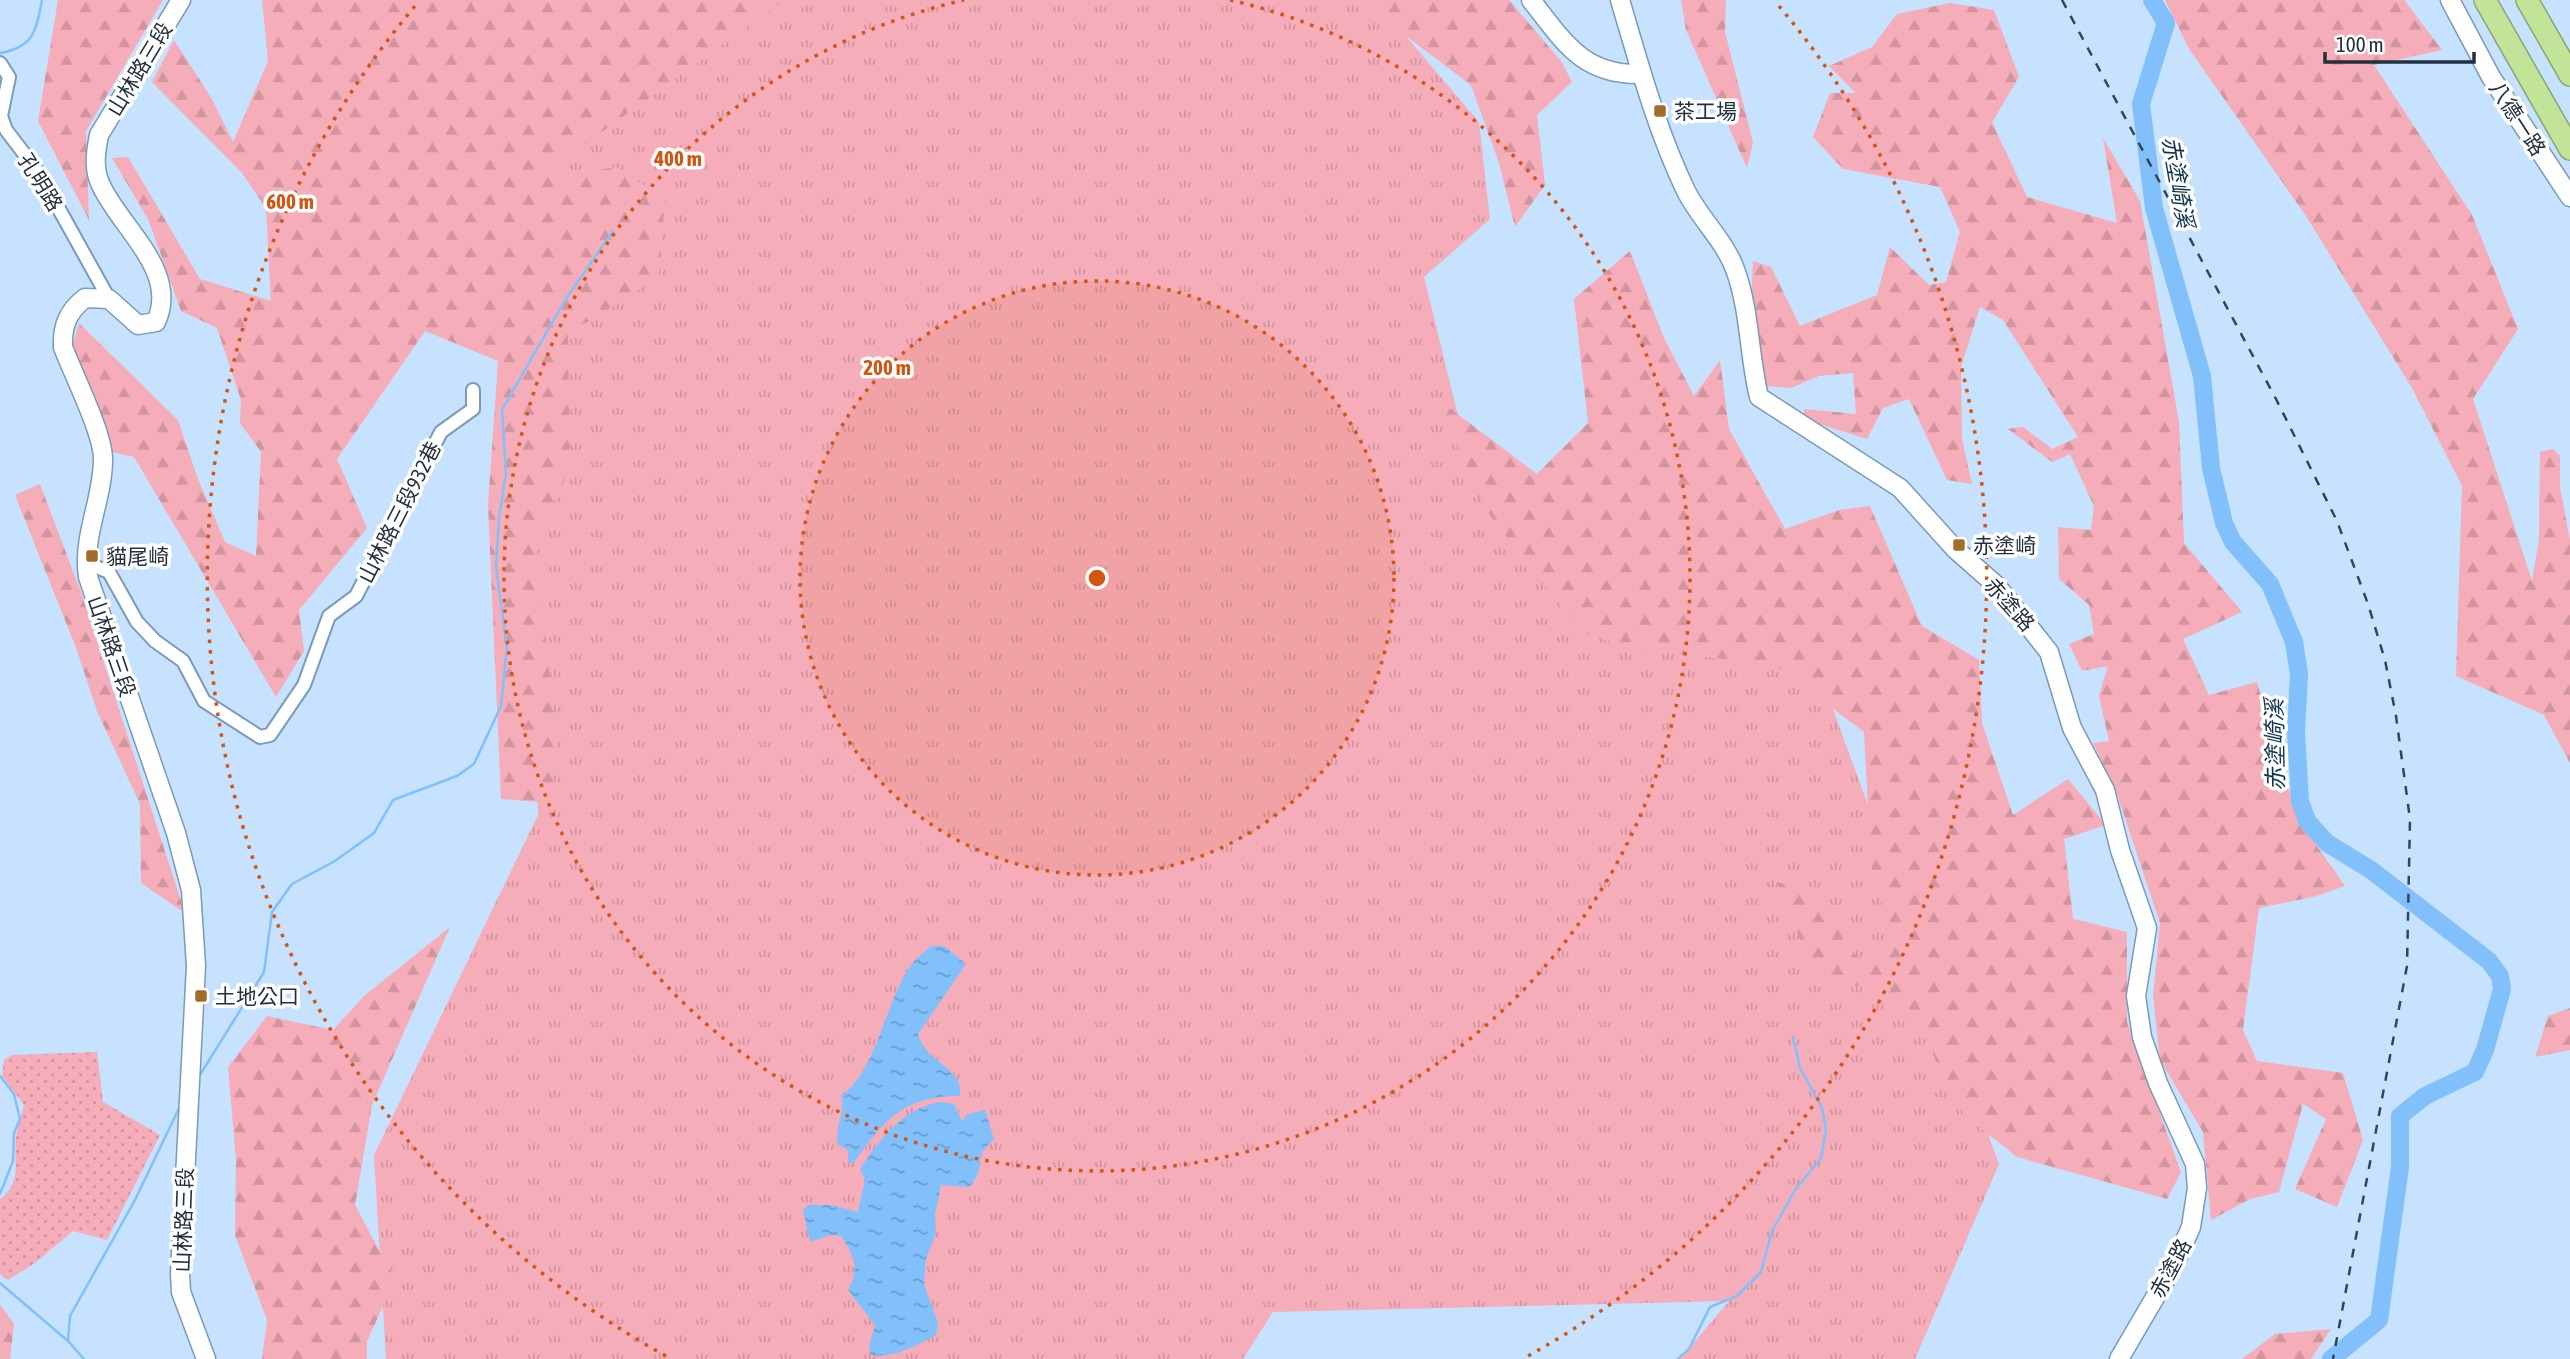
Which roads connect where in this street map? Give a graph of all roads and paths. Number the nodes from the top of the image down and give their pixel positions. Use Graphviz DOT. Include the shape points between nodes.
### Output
graph roads {
  1 [pos="181,0"];
  2 [pos="1531,0"];
  3 [pos="1620,0"];
  4 [pos="2450,0"];
  5 [pos="2485,0"];
  6 [pos="2527,0"];
  7 [pos="0,63"];
  8 [pos="1642,74"];
  9 [pos="2570,75"];
  10 [pos="2570,149"];
  11 [pos="2570,197"];
  12 [pos="109,299"];
  13 [pos="473,390"];
  14 [pos="86,563"];
  15 [pos="206,1359"];
  16 [pos="2119,1359"];
  1 -- 12 [label="street, 山林路三段" via="99,135 95,153 100,183 151,262 161,293 160,313 156,323 138,325"];
  2 -- 8 [label="street" via="1579,58 1619,75"];
  3 -- 8 [label="street, 赤塗路"];
  4 -- 11 [label="street, 八德一路" via="2491,77"];
  5 -- 10 [label="highway"];
  6 -- 9 [label="highway"];
  7 -- 12 [label="street, 孔明路" via="9,77 1,116 6,130 39,173"];
  8 -- 16 [label="street, 赤塗路" via="1684,187 1736,271 1759,397 1900,488 2011,602 2049,652 2072,727 2105,790 2147,928 2136,996 2142,1037 2195,1164 2197,1188 2192,1227"];
  12 -- 14 [label="street, 山林路三段" via="85,298 74,307 62,333 63,347 102,449"];
  13 -- 14 [label="street, 山林路三段932巷" via="473,409 440,432 356,596 329,615 304,685 270,735 260,737 204,701 183,661 137,622 109,572"];
  14 -- 15 [label="street, 山林路三段" via="191,890 196,966 180,1274 181,1292"];
}
